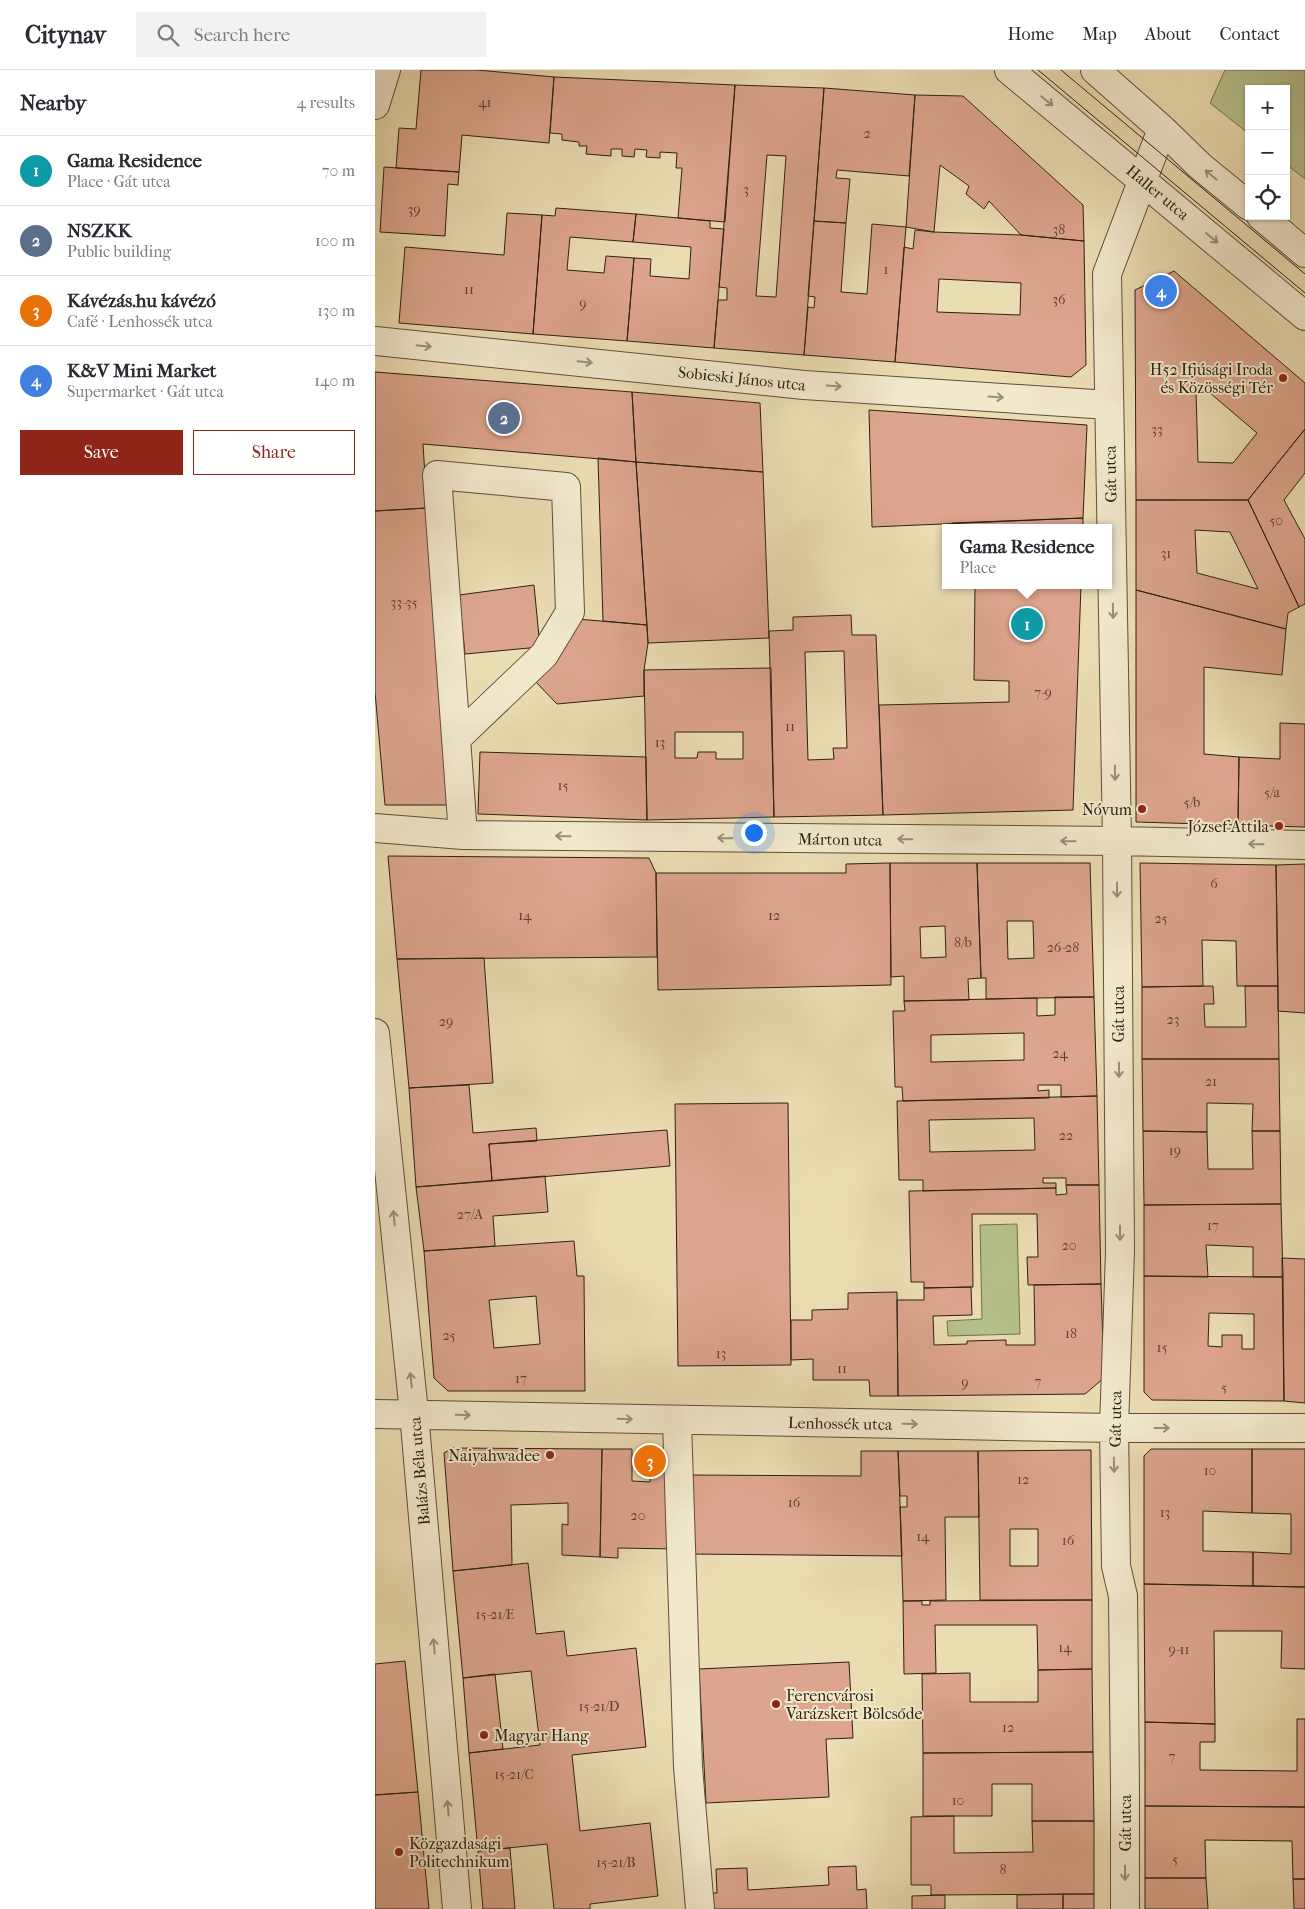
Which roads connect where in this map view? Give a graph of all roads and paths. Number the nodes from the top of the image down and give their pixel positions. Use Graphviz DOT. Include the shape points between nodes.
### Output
graph roads {
  1 [pos="385,70"];
  2 [pos="1009,70"];
  3 [pos="1095,70"];
  4 [pos="375,105"];
  5 [pos="1162,129"];
  6 [pos="1143,180"];
  7 [pos="1245,203"];
  8 [pos="1266,220"];
  9 [pos="1305,253"];
  10 [pos="1305,316"];
  11 [pos="375,341"];
  12 [pos="1109,405"];
  13 [pos="1111,524"];
  14 [pos="1112,568"];
  15 [pos="456,739"];
  16 [pos="375,828"];
  17 [pos="463,835"];
  18 [pos="1117,841"];
  19 [pos="1305,845"];
  20 [pos="375,1033"];
  21 [pos="414,1413"];
  22 [pos="375,1414"];
  23 [pos="677,1421"];
  24 [pos="1114,1428"];
  25 [pos="1305,1428"];
  26 [pos="457,1909"];
  27 [pos="700,1909"];
  28 [pos="1125,1909"];
  1 -- 4 [label="street"];
  2 -- 6 [label="street, Haller utca, one-way"];
  3 -- 5 [label="street"];
  5 -- 6 [label="street, Gát utca"];
  7 -- 5 [label="street, one-way"];
  6 -- 10 [label="street, Haller utca, one-way"];
  6 -- 12 [label="street, Gát utca" via="1107,274"];
  8 -- 9 [label="street"];
  11 -- 12 [label="street, Sobieski János utca, one-way" via="804,384"];
  12 -- 13 [label="street, Gát utca, one-way"];
  14 -- 18 [label="street, Gát utca, one-way"];
  15 -- 15 [label="street" via="437,475 566,487 570,612 544,655"];
  15 -- 17 [label="street"];
  16 -- 17 [label="street, Márton utca"];
  18 -- 17 [label="street, Márton utca, one-way"];
  19 -- 18 [label="street, Márton utca, one-way"];
  18 -- 24 [label="street, Gát utca, one-way" via="1120,1251"];
  21 -- 20 [label="street, Balázs Béla utca, one-way"];
  21 -- 22 [label="street, Lenhossék utca"];
  21 -- 23 [label="street, Lenhossék utca, one-way"];
  26 -- 21 [label="street, Balázs Béla utca, one-way"];
  23 -- 24 [label="street, Lenhossék utca, one-way"];
  23 -- 27 [label="street" via="688,1767"];
  24 -- 25 [label="street, Lenhossék utca, one-way"];
  24 -- 28 [label="street, Gát utca, one-way" via="1116,1566 1123,1596"];
}
